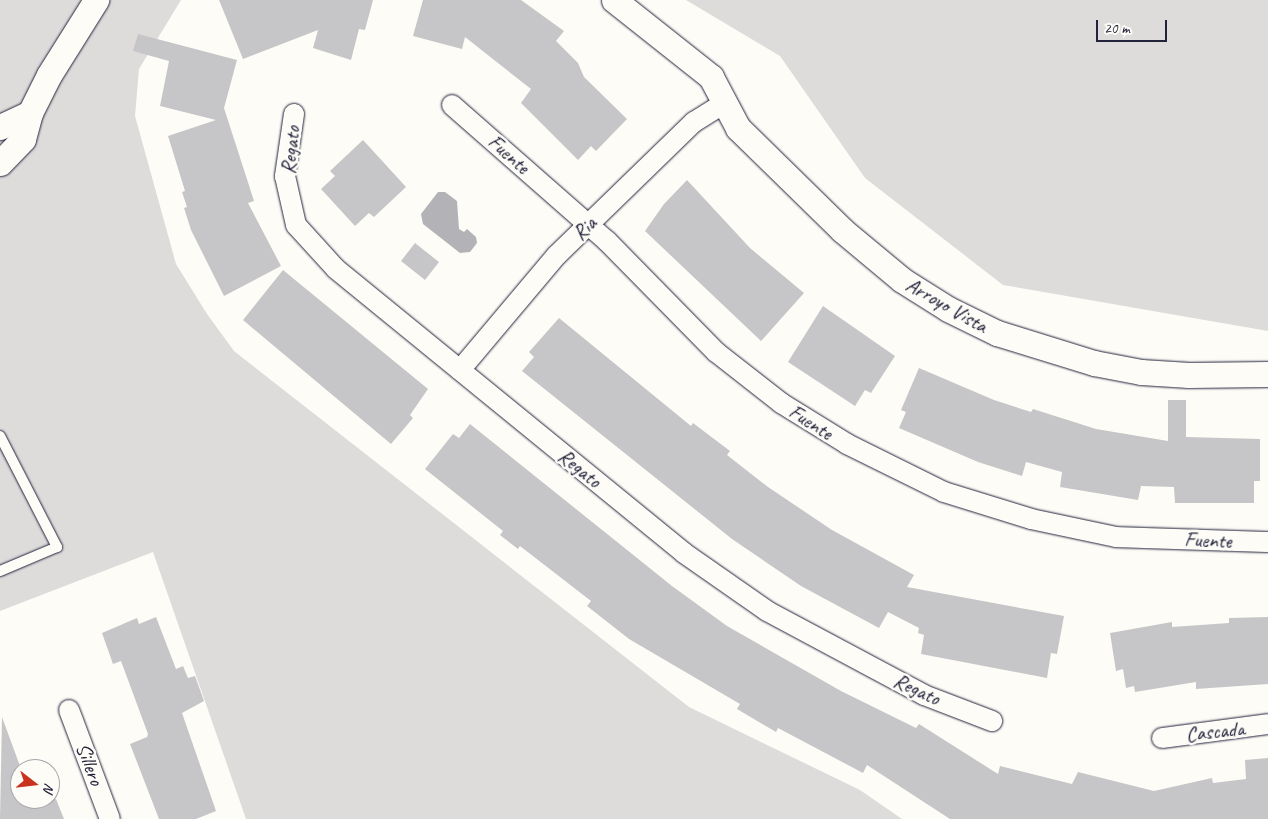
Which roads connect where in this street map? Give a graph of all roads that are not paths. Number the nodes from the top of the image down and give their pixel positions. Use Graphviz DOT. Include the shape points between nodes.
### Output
graph roads {
  1 [pos="96,0"];
  2 [pos="614,0"];
  3 [pos="724,103"];
  4 [pos="452,105"];
  5 [pos="30,112"];
  6 [pos="294,114"];
  7 [pos="0,127"];
  8 [pos="0,163"];
  9 [pos="588,224"];
  10 [pos="460,370"];
  11 [pos="1268,374"];
  12 [pos="0,436"];
  13 [pos="1268,542"];
  14 [pos="0,571"];
  15 [pos="69,710"];
  16 [pos="992,721"];
  17 [pos="1268,724"];
  18 [pos="1162,738"];
  19 [pos="110,819"];
  1 -- 5 [label="street"];
  2 -- 3 [label="street, Arroyo Vista" via="711,77"];
  3 -- 9 [label="street, Ria" via="694,122"];
  3 -- 11 [label="street, Arroyo Vista" via="738,128 842,230 902,280 948,309 997,333 1094,363 1141,372"];
  4 -- 9 [label="street, Fuente"];
  5 -- 7 [label="street"];
  5 -- 8 [label="street" via="23,138"];
  6 -- 10 [label="street, Regato" via="285,176 296,225 336,269"];
  9 -- 10 [label="street, Ria"];
  9 -- 13 [label="street, Fuente" via="716,352 766,392 847,444 912,478 944,492 1031,519 1116,537"];
  10 -- 16 [label="street, Regato" via="684,553 767,611 924,695"];
  12 -- 14 [label="lane" via="57,547"];
  15 -- 19 [label="street, Sillero"];
  17 -- 18 [label="street, Cascada"];
}
